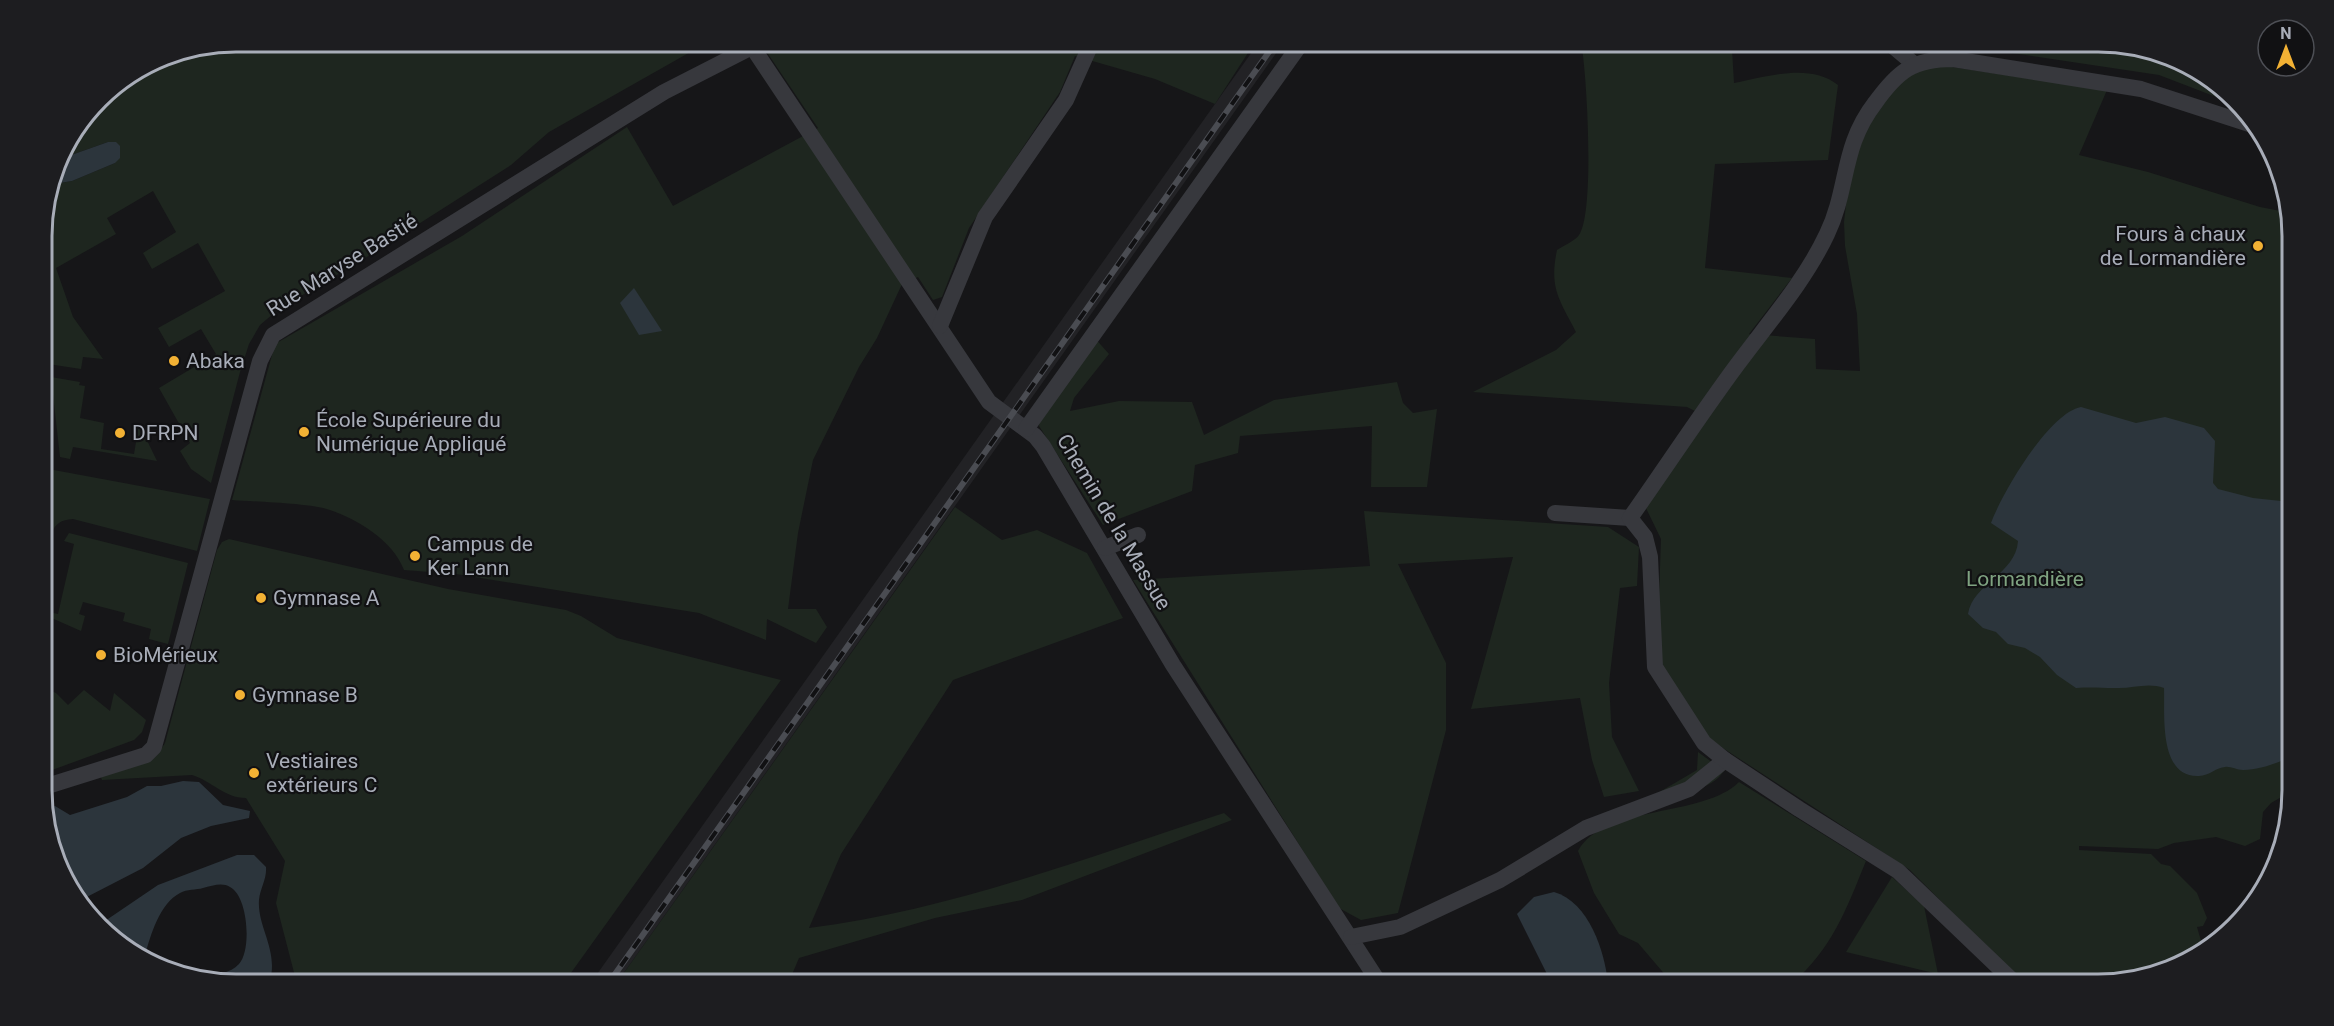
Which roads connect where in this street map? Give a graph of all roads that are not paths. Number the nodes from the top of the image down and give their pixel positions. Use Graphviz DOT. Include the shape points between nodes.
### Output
graph roads {
  1 [pos="1295,52"];
  2 [pos="1900,52"];
  3 [pos="734,53"];
  4 [pos="756,53"];
  5 [pos="1087,53"];
  6 [pos="1914,64"];
  7 [pos="2240,121"];
  8 [pos="940,326"];
  9 [pos="1026,429"];
  10 [pos="1555,513"];
  11 [pos="1630,518"];
  12 [pos="1138,535"];
  13 [pos="1105,548"];
  14 [pos="1725,760"];
  15 [pos="52,784"];
  16 [pos="1350,937"];
  17 [pos="1373,973"];
  18 [pos="2005,973"];
  1 -- 9 [label="street"];
  2 -- 6 [label="street"];
  3 -- 15 [label="street, Rue Maryse Bastié" via="664,92 273,335 260,361 154,747 146,755"];
  4 -- 8 [label="street, Chemin de la Massue"];
  5 -- 8 [label="street" via="1066,100 985,217"];
  6 -- 7 [label="street" via="1928,59 1953,59 2141,89"];
  6 -- 11 [label="street" via="1875,102 1860,125 1848,153 1841,196 1827,235"];
  8 -- 9 [label="street, Chemin de la Massue" via="989,402"];
  9 -- 13 [label="street, Chemin de la Massue" via="1043,446"];
  10 -- 11 [label="street"];
  11 -- 14 [label="street" via="1645,537 1650,556 1655,667 1704,743"];
  12 -- 13 [label="street"];
  13 -- 16 [label="street, Chemin de la Massue" via="1179,675"];
  14 -- 16 [label="street" via="1689,789 1586,828 1490,885 1400,927"];
  14 -- 18 [label="street" via="1898,871"];
  16 -- 17 [label="street, Chemin de la Massue"];
}
